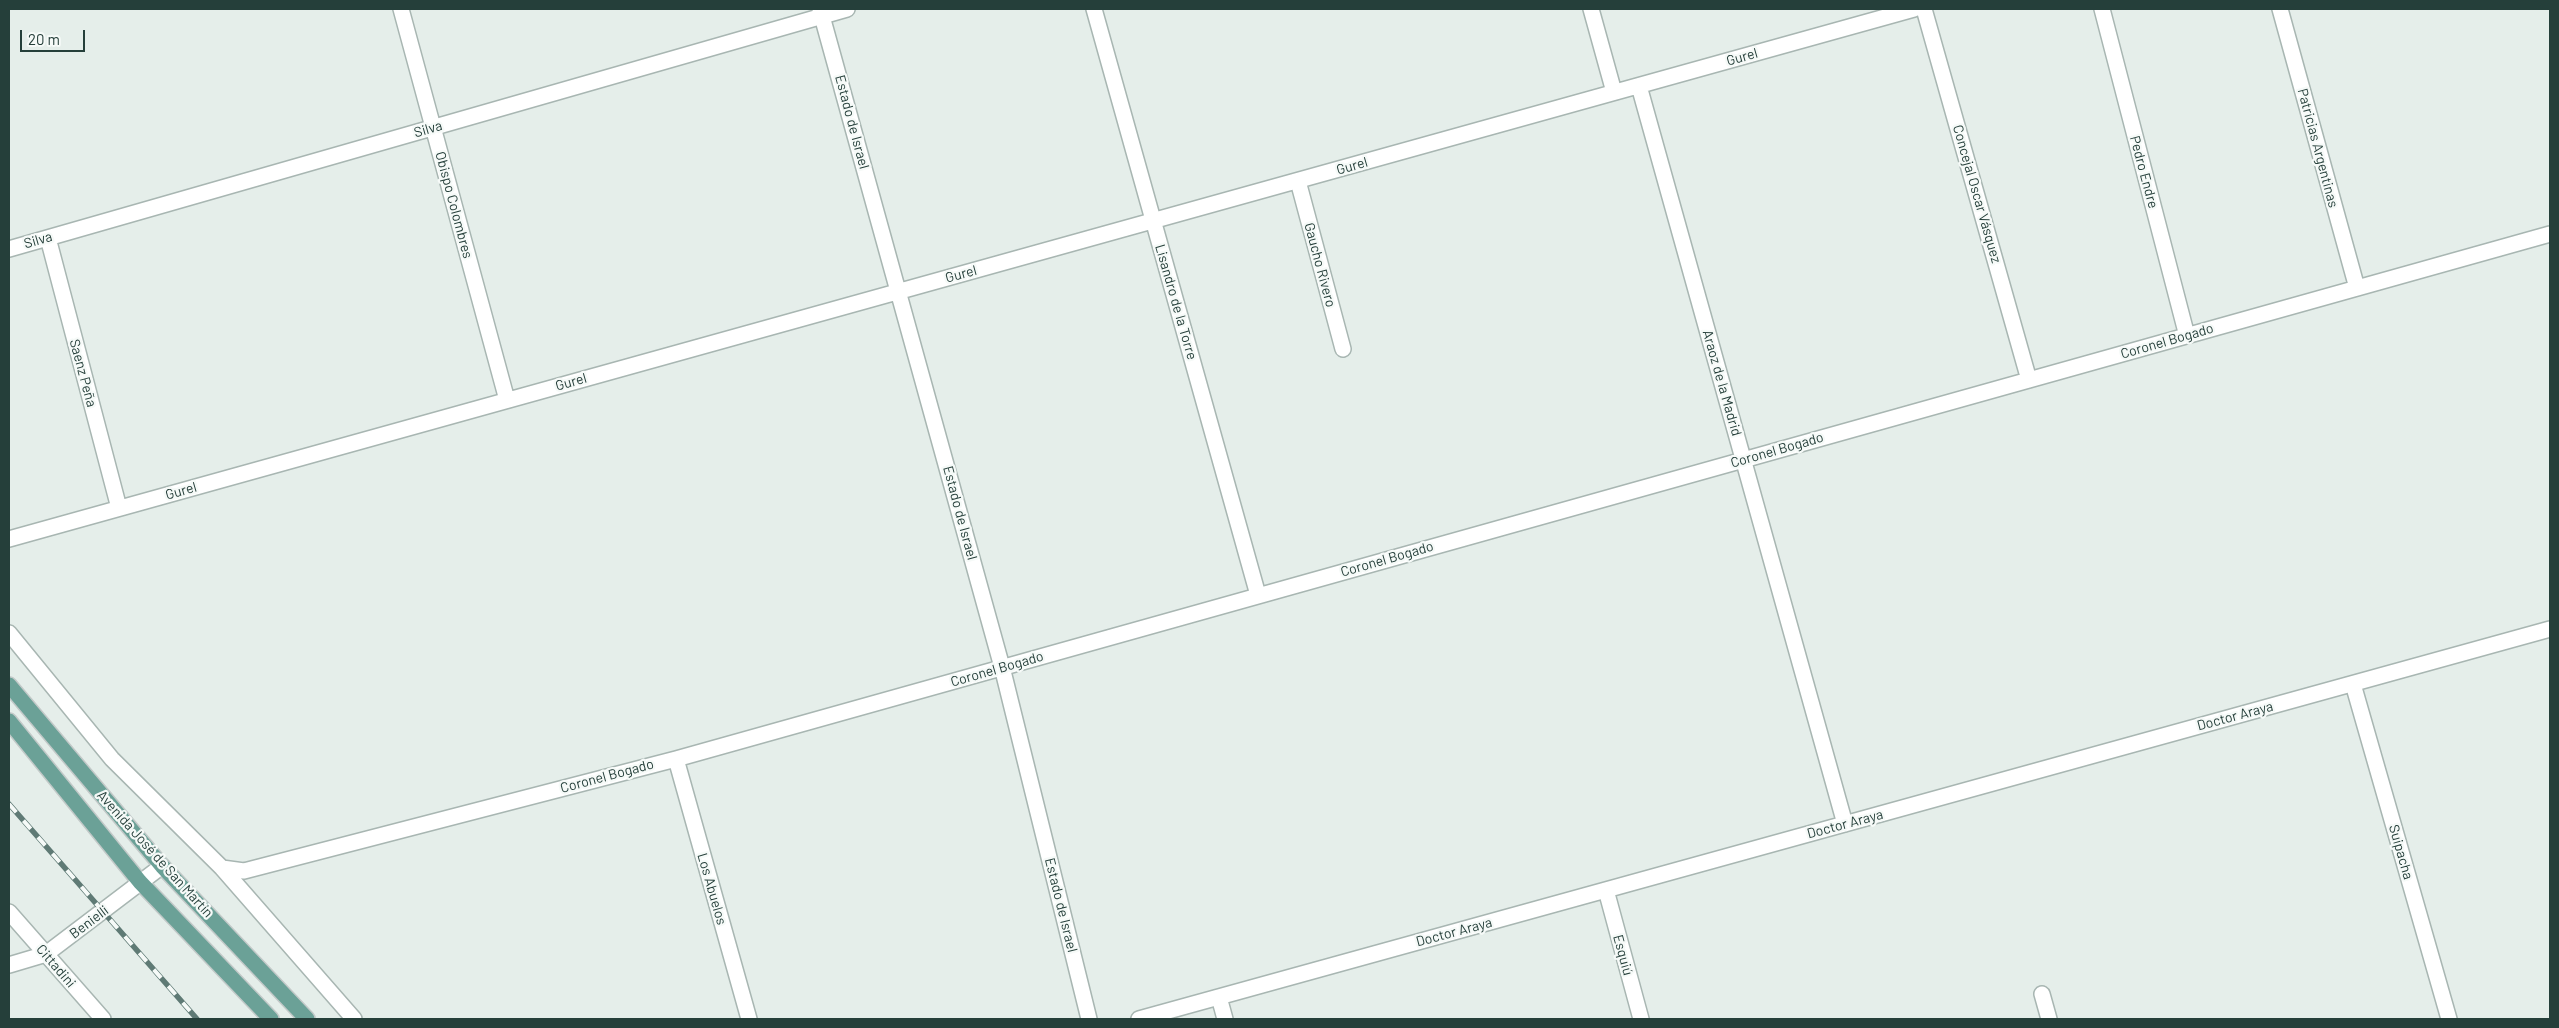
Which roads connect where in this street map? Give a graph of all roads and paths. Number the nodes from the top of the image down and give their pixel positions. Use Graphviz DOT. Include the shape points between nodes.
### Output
graph roads {
  1 [pos="401,9"];
  2 [pos="847,9"];
  3 [pos="1094,9"];
  4 [pos="1591,9"];
  5 [pos="1914,9"];
  6 [pos="1924,9"];
  7 [pos="2102,9"];
  8 [pos="2280,9"];
  9 [pos="821,12"];
  10 [pos="1639,86"];
  11 [pos="1614,92"];
  12 [pos="433,127"];
  13 [pos="1298,182"];
  14 [pos="1153,221"];
  15 [pos="2550,234"];
  16 [pos="48,238"];
  17 [pos="9,249"];
  18 [pos="2356,288"];
  19 [pos="898,291"];
  20 [pos="2187,336"];
  21 [pos="1343,349"];
  22 [pos="2029,380"];
  23 [pos="507,400"];
  24 [pos="1743,460"];
  25 [pos="119,508"];
  26 [pos="9,539"];
  27 [pos="1258,595"];
  28 [pos="2550,629"];
  29 [pos="9,633"];
  30 [pos="1002,667"];
  31 [pos="2353,684"];
  32 [pos="9,685"];
  33 [pos="9,721"];
  34 [pos="676,759"];
  35 [pos="1845,824"];
  36 [pos="162,866"];
  37 [pos="222,868"];
  38 [pos="140,882"];
  39 [pos="1606,890"];
  40 [pos="9,912"];
  41 [pos="46,954"];
  42 [pos="9,964"];
  43 [pos="2042,994"];
  44 [pos="1219,997"];
  45 [pos="103,1019"];
  46 [pos="271,1019"];
  47 [pos="307,1019"];
  48 [pos="354,1019"];
  49 [pos="749,1019"];
  50 [pos="1089,1019"];
  51 [pos="1139,1019"];
  52 [pos="1225,1019"];
  53 [pos="1641,1019"];
  54 [pos="2049,1019"];
  55 [pos="2448,1019"];
  1 -- 12 [label="street, Obispo Colombres"];
  2 -- 9 [label="street, Silva"];
  3 -- 14 [label="street, Lisandro de la Torre"];
  4 -- 11 [label="street"];
  5 -- 10 [label="street, Gurel"];
  6 -- 22 [label="street, Concejal Oscar Vásquez"];
  7 -- 20 [label="street, Pedro Endre"];
  8 -- 18 [label="street, Patricias Argentinas"];
  9 -- 12 [label="street, Silva"];
  9 -- 19 [label="street, Estado de Israel"];
  10 -- 11 [label="street, Gurel"];
  10 -- 24 [label="street, Araoz de la Madrid"];
  11 -- 13 [label="street, Gurel"];
  12 -- 16 [label="street, Silva"];
  12 -- 23 [label="street, Obispo Colombres"];
  13 -- 14 [label="street, Gurel"];
  13 -- 21 [label="street, Gaucho Rivero"];
  14 -- 19 [label="street, Gurel"];
  14 -- 27 [label="street, Lisandro de la Torre"];
  15 -- 18 [label="street, Coronel Bogado"];
  16 -- 17 [label="street, Silva"];
  16 -- 25 [label="street, Saenz Peña"];
  18 -- 20 [label="street, Coronel Bogado"];
  19 -- 23 [label="street, Gurel"];
  19 -- 30 [label="street, Estado de Israel"];
  20 -- 22 [label="street, Coronel Bogado"];
  22 -- 24 [label="street, Coronel Bogado"];
  23 -- 25 [label="street, Gurel"];
  24 -- 27 [label="street, Coronel Bogado"];
  24 -- 35 [label="street, Araoz de la Madrid"];
  25 -- 26 [label="street, Gurel"];
  27 -- 30 [label="street, Coronel Bogado"];
  28 -- 31 [label="street, Doctor Araya"];
  29 -- 37 [label="street" via="112,759"];
  30 -- 34 [label="street, Coronel Bogado"];
  30 -- 50 [label="street, Estado de Israel"];
  31 -- 35 [label="street, Doctor Araya"];
  31 -- 55 [label="street, Suipacha"];
  32 -- 36 [label="main road, Avenida José de San Martín"];
  33 -- 38 [label="main road, Avenida José de San Martín"];
  34 -- 37 [label="street, Coronel Bogado" via="244,871"];
  34 -- 49 [label="street, Los Abuelos"];
  35 -- 39 [label="street, Doctor Araya"];
  36 -- 38 [label="street, Benielli"];
  36 -- 47 [label="main road, Avenida José de San Martín"];
  37 -- 48 [label="street"];
  38 -- 41 [label="street, Benielli"];
  38 -- 46 [label="main road, Avenida José de San Martín"];
  39 -- 44 [label="street, Doctor Araya"];
  39 -- 53 [label="street, Esquiú"];
  40 -- 41 [label="street, Cittadini"];
  41 -- 42 [label="street, Benielli"];
  41 -- 45 [label="street, Cittadini"];
  43 -- 54 [label="street"];
  44 -- 51 [label="street, Doctor Araya"];
  44 -- 52 [label="street"];
}
